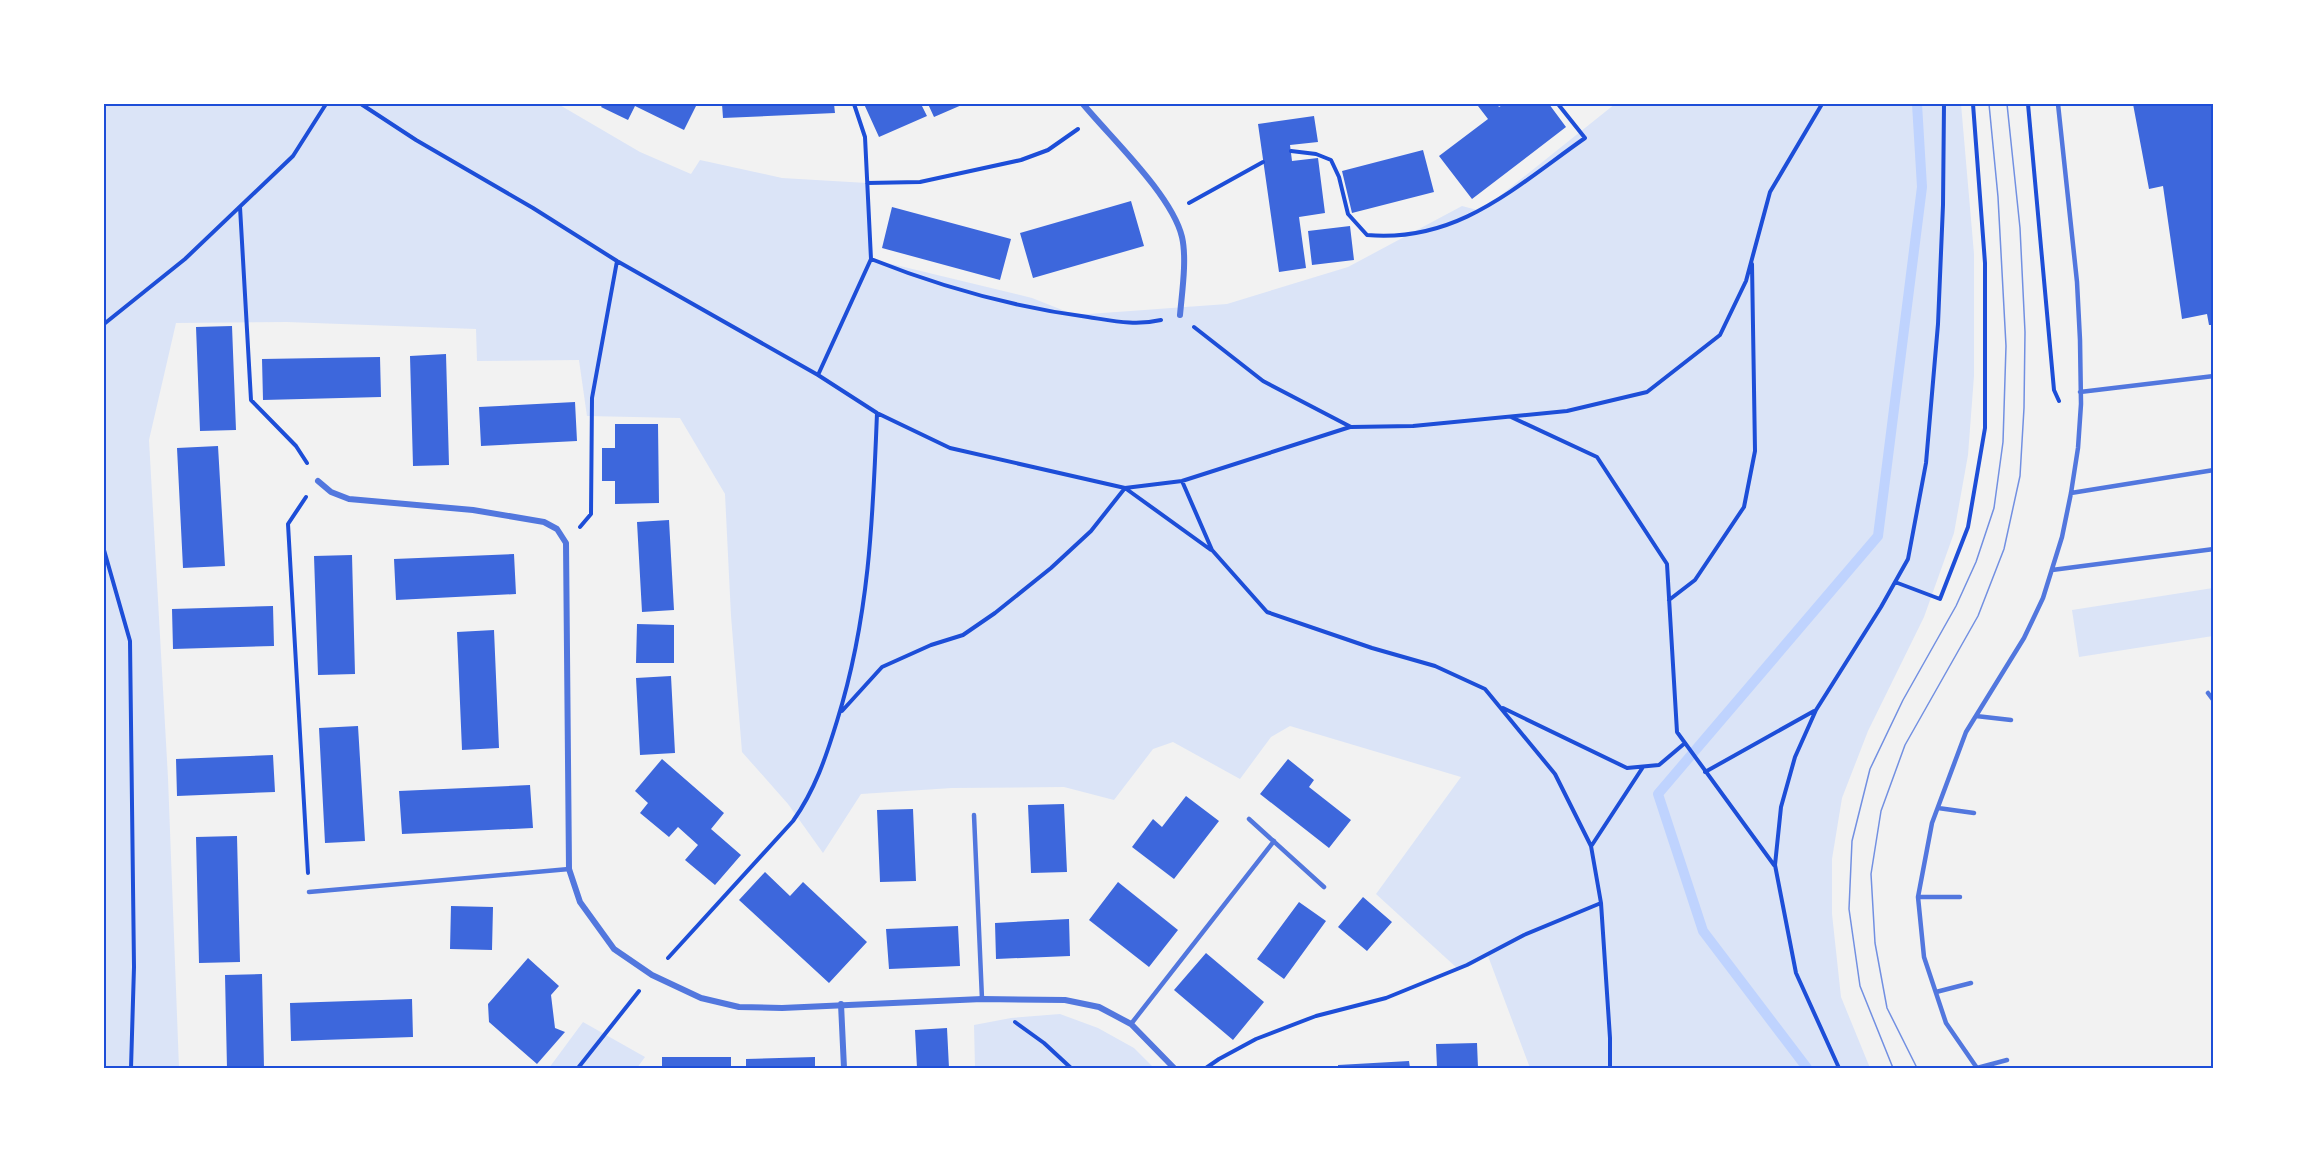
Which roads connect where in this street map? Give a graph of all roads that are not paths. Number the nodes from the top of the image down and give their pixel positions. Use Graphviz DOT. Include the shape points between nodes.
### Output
graph roads {
  1 [pos="1083,104"];
  2 [pos="2058,104"];
  3 [pos="1180,315"];
  4 [pos="2214,376"];
  5 [pos="2080,392"];
  6 [pos="2214,470"];
  7 [pos="318,481"];
  8 [pos="2071,493"];
  9 [pos="2214,549"];
  10 [pos="2052,570"];
  11 [pos="2208,693"];
  12 [pos="2214,701"];
  13 [pos="1976,716"];
  14 [pos="2011,720"];
  15 [pos="1938,808"];
  16 [pos="1974,813"];
  17 [pos="974,815"];
  18 [pos="1249,819"];
  19 [pos="1274,841"];
  20 [pos="569,869"];
  21 [pos="1324,887"];
  22 [pos="309,892"];
  23 [pos="1918,897"];
  24 [pos="1960,897"];
  25 [pos="1971,983"];
  26 [pos="1936,992"];
  27 [pos="982,999"];
  28 [pos="841,1004"];
  29 [pos="1131,1024"];
  30 [pos="2007,1060"];
  31 [pos="844,1068"];
  32 [pos="1174,1068"];
  33 [pos="1977,1068"];
  1 -- 3 [label="street" via="1172,212 1182,238"];
  2 -- 5 [label="lane" via="2077,282"];
  4 -- 5 [label="lane"];
  5 -- 8 [label="lane" via="2079,448"];
  6 -- 8 [label="lane"];
  7 -- 20 [label="street" via="349,499 473,510 544,522 557,529 566,543"];
  8 -- 10 [label="lane"];
  9 -- 10 [label="lane"];
  10 -- 13 [label="lane" via="2024,638"];
  11 -- 12 [label="lane"];
  13 -- 14 [label="lane"];
  13 -- 15 [label="lane" via="1966,732"];
  15 -- 16 [label="lane"];
  15 -- 23 [label="lane"];
  17 -- 27 [label="lane"];
  18 -- 19 [label="lane"];
  19 -- 21 [label="lane"];
  19 -- 29 [label="lane"];
  20 -- 22 [label="lane"];
  20 -- 28 [label="street" via="580,902 614,949 652,975 701,998 739,1007"];
  23 -- 24 [label="lane"];
  23 -- 26 [label="lane" via="1924,957"];
  25 -- 26 [label="lane"];
  26 -- 33 [label="lane" via="1946,1023"];
  27 -- 28 [label="street"];
  27 -- 29 [label="street" via="1065,1000 1099,1006"];
  28 -- 31 [label="street"];
  29 -- 32 [label="street"];
  30 -- 33 [label="lane"];
}
